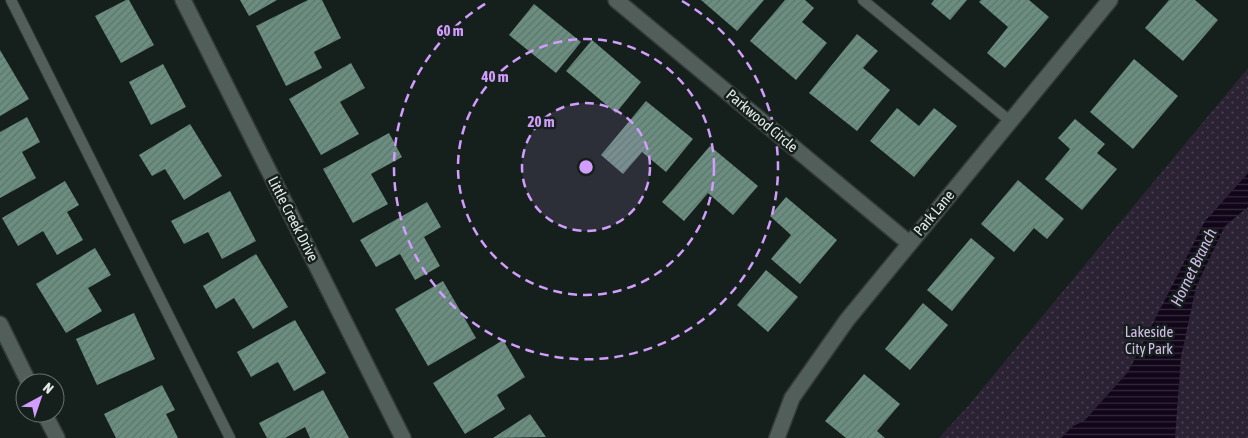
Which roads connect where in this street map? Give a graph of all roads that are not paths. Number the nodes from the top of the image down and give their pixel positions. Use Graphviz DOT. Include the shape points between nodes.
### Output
graph roads {
  1 [pos="11,0"];
  2 [pos="182,0"];
  3 [pos="616,0"];
  4 [pos="863,0"];
  5 [pos="1106,2"];
  6 [pos="1010,121"];
  7 [pos="909,243"];
  8 [pos="0,324"];
  9 [pos="24,373"];
  10 [pos="49,423"];
  11 [pos="57,438"];
  12 [pos="230,438"];
  13 [pos="403,438"];
  14 [pos="777,438"];
  1 -- 12 [label="lane"];
  2 -- 13 [label="street, Little Creek Drive"];
  3 -- 7 [label="street, Parkwood Circle"];
  4 -- 6 [label="lane"];
  5 -- 6 [label="street, Park Lane"];
  6 -- 7 [label="street, Park Lane"];
  7 -- 14 [label="street, Park Lane" via="847,320 792,398"];
  8 -- 9 [label="street"];
  10 -- 11 [label="street"];
}
